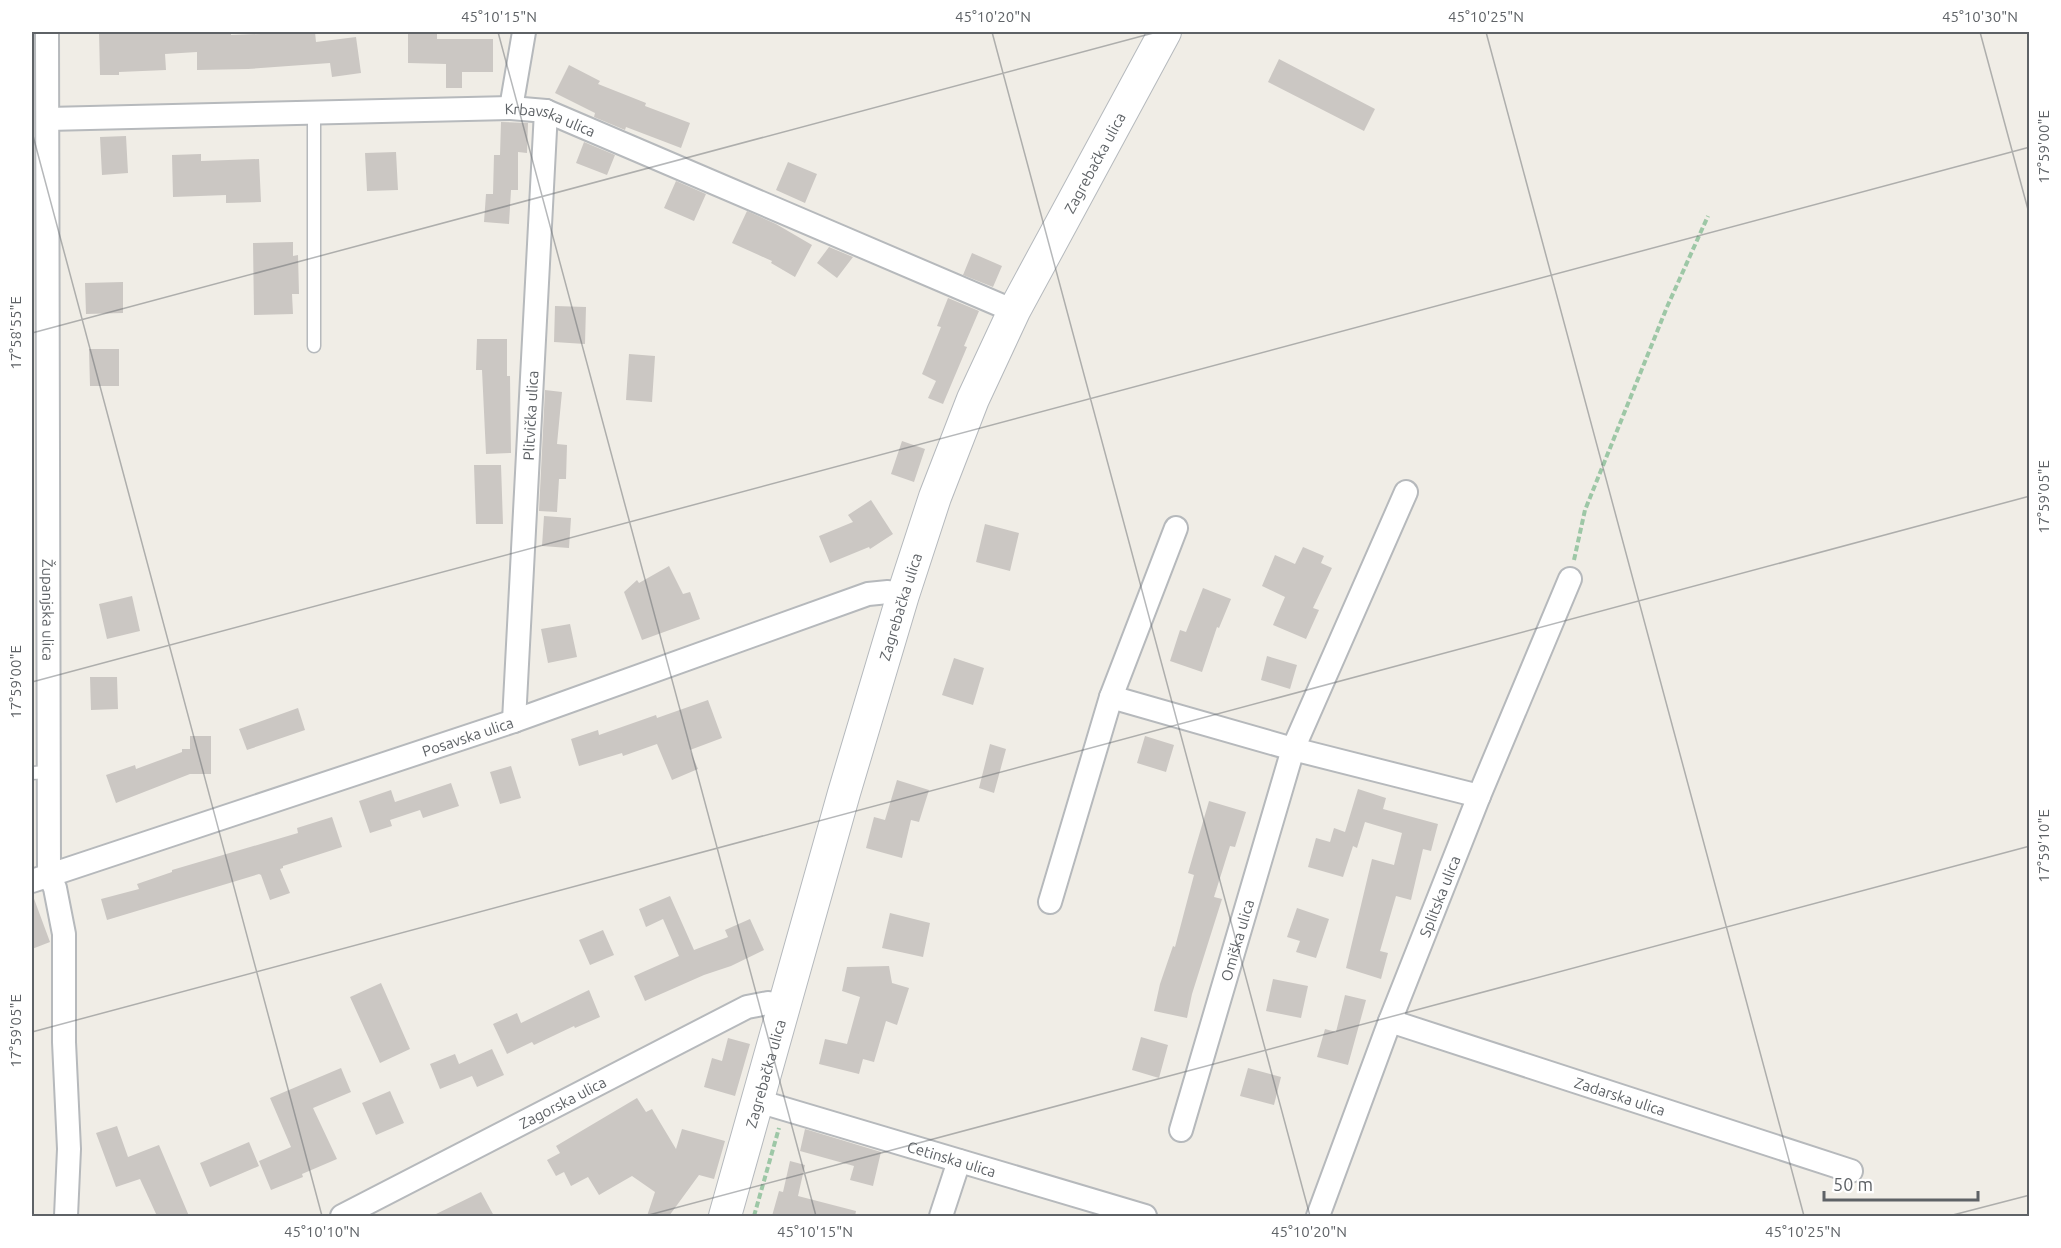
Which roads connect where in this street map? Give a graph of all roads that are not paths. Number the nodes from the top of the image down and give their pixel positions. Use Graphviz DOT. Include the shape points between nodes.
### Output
graph roads {
  1 [pos="47,32"];
  2 [pos="524,32"];
  3 [pos="1165,32"];
  4 [pos="39,80"];
  5 [pos="511,108"];
  6 [pos="546,111"];
  7 [pos="314,112"];
  8 [pos="48,119"];
  9 [pos="1014,311"];
  10 [pos="314,346"];
  11 [pos="39,418"];
  12 [pos="1406,492"];
  13 [pos="1176,528"];
  14 [pos="1570,579"];
  15 [pos="903,595"];
  16 [pos="1112,697"];
  17 [pos="514,721"];
  18 [pos="1293,749"];
  19 [pos="40,772"];
  20 [pos="1479,796"];
  21 [pos="40,878"];
  22 [pos="1050,902"];
  23 [pos="785,1007"];
  24 [pos="1390,1021"];
  25 [pos="771,1105"];
  26 [pos="1180,1130"];
  27 [pos="959,1161"];
  28 [pos="1851,1171"];
  29 [pos="66,1216"];
  30 [pos="342,1216"];
  31 [pos="725,1216"];
  32 [pos="941,1216"];
  33 [pos="1146,1216"];
  34 [pos="1318,1216"];
  1 -- 4 [label="street, Županjska ulica"];
  2 -- 5 [label="street"];
  3 -- 9 [label="main road, Zagrebačka ulica"];
  4 -- 8 [label="street, Županjska ulica"];
  5 -- 6 [label="street, Krbavska ulica"];
  5 -- 7 [label="street, Krbavska ulica"];
  6 -- 9 [label="street, Krbavska ulica"];
  6 -- 17 [label="street, Plitvička ulica"];
  7 -- 8 [label="street, Krbavska ulica"];
  7 -- 10 [label="lane"];
  8 -- 11 [label="street, Županjska ulica"];
  9 -- 15 [label="main road, Zagrebačka ulica" via="973,399"];
  11 -- 19 [label="street, Županjska ulica"];
  12 -- 18 [label="street, Omiška ulica"];
  13 -- 16 [label="street"];
  14 -- 20 [label="street, Splitska ulica"];
  15 -- 17 [label="street, Posavska ulica" via="868,594"];
  15 -- 23 [label="main road, Zagrebačka ulica"];
  16 -- 18 [label="street"];
  16 -- 22 [label="street"];
  17 -- 21 [label="street, Posavska ulica"];
  18 -- 20 [label="street"];
  18 -- 26 [label="street, Omiška ulica"];
  19 -- 21 [label="street, Županjska ulica"];
  20 -- 24 [label="street, Splitska ulica"];
  21 -- 29 [label="street, Županjska ulica" via="55,888 64,934 69,1149"];
  23 -- 25 [label="main road, Zagrebačka ulica"];
  23 -- 30 [label="street, Zagorska ulica" via="768,1003 747,1007"];
  24 -- 28 [label="street, Zadarska ulica"];
  24 -- 34 [label="street, Splitska ulica"];
  25 -- 27 [label="street, Cetinska ulica"];
  25 -- 31 [label="main road, Zagrebačka ulica"];
  27 -- 32 [label="street"];
  27 -- 33 [label="street, Cetinska ulica"];
}
